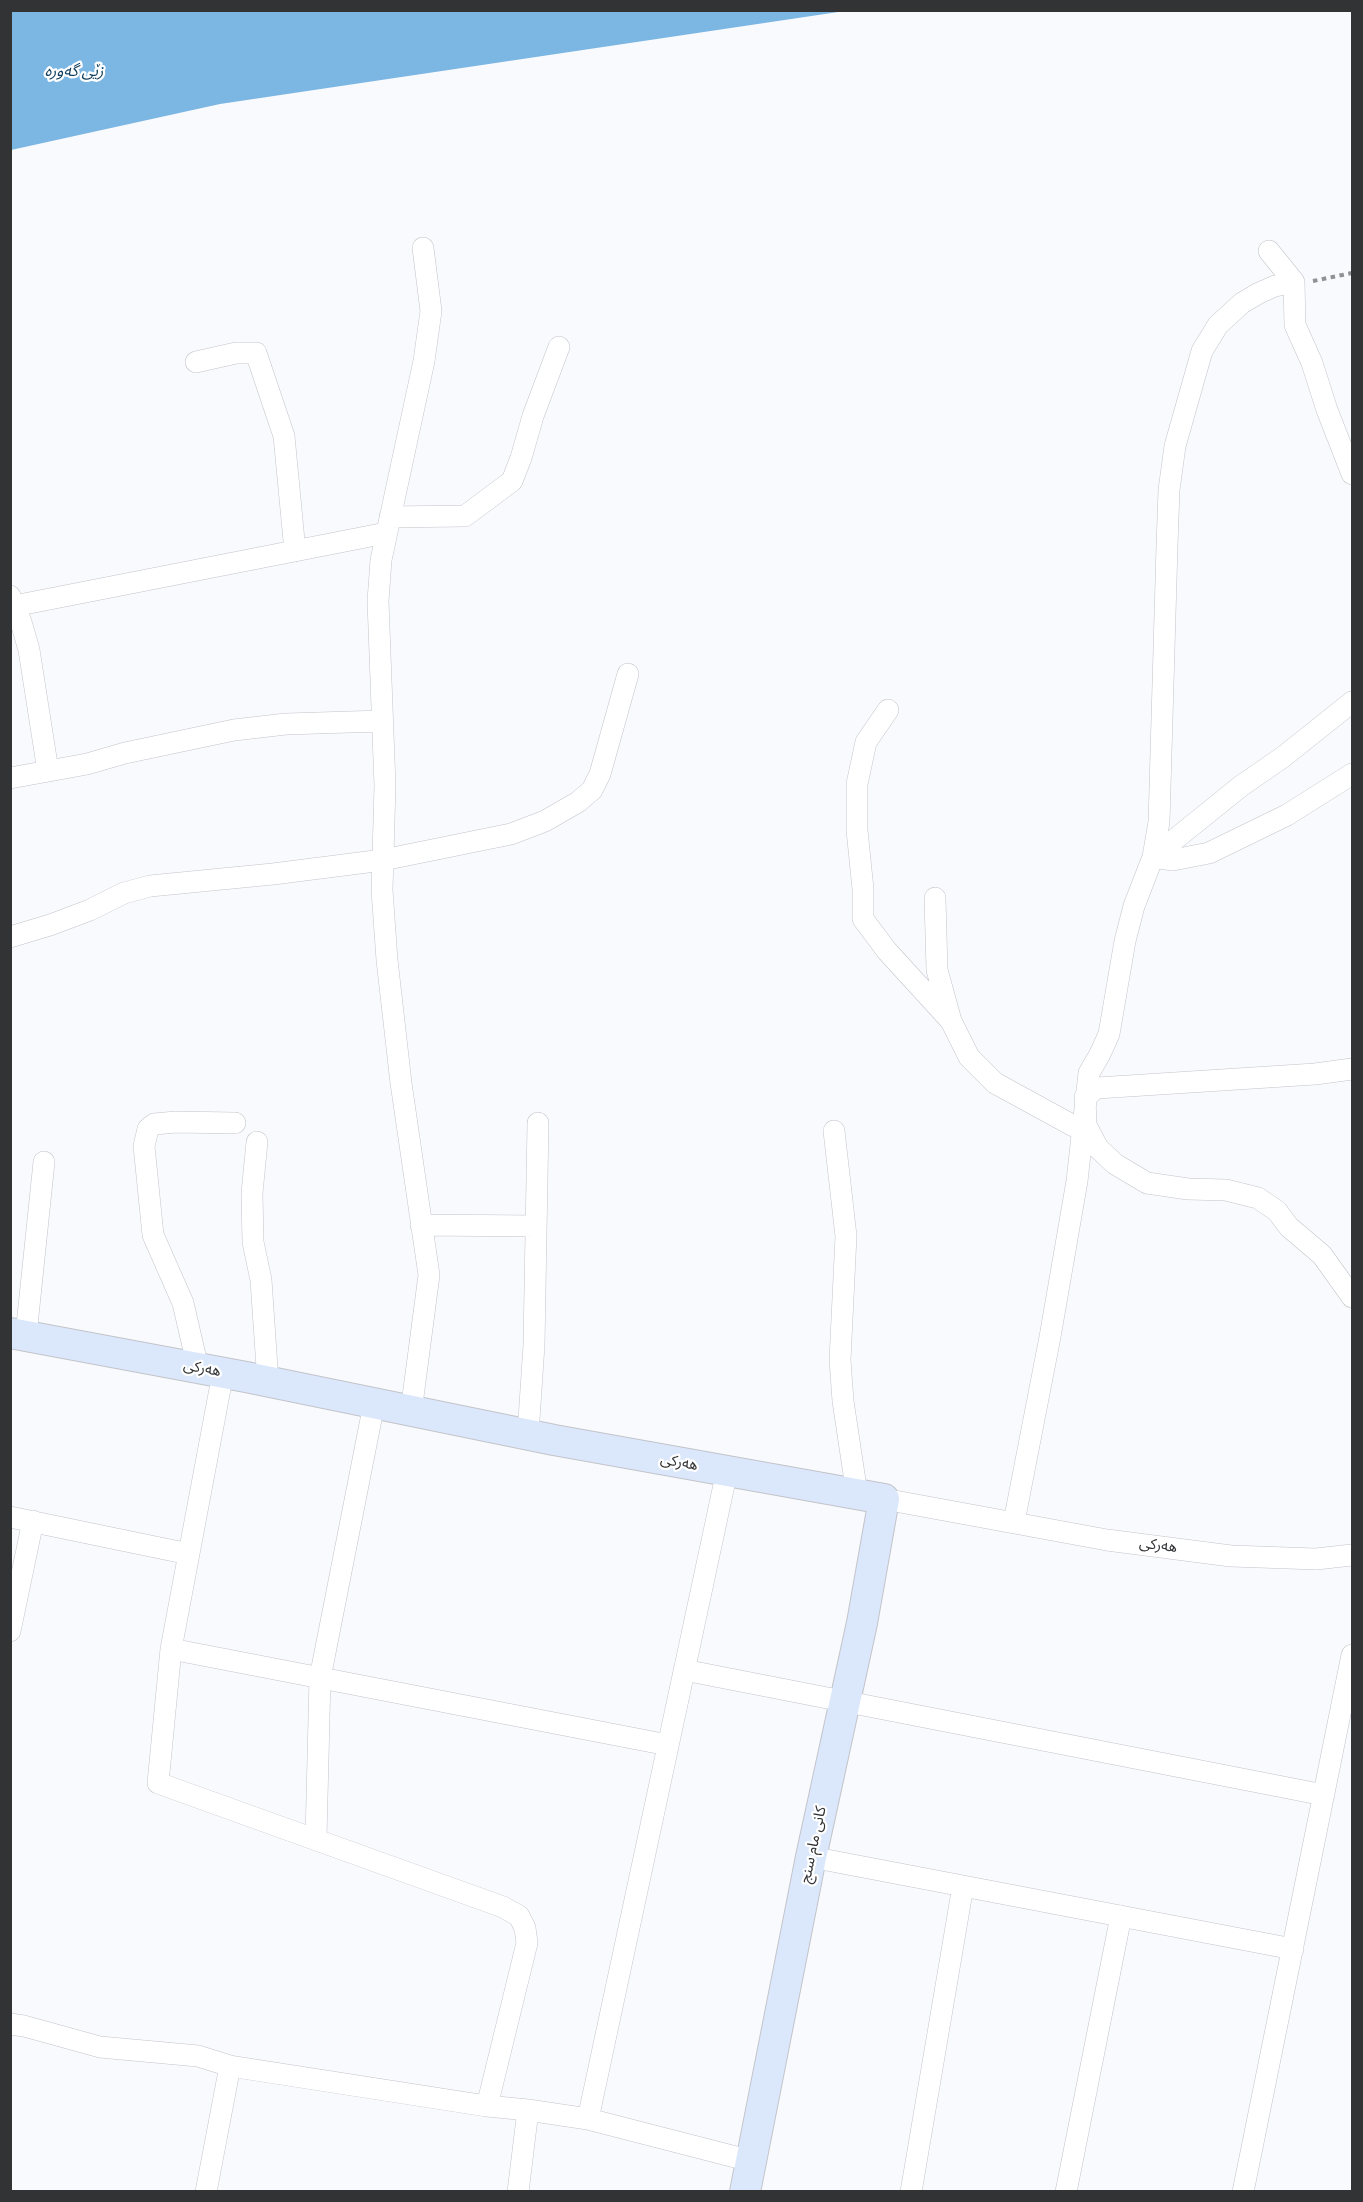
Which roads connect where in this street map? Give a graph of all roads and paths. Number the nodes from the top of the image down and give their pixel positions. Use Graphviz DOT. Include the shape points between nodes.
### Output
graph roads {
  1 [pos="423,248"];
  2 [pos="1269,251"];
  3 [pos="1353,273"];
  4 [pos="1294,282"];
  5 [pos="559,347"];
  6 [pos="196,362"];
  7 [pos="1353,474"];
  8 [pos="388,525"];
  9 [pos="295,551"];
  10 [pos="13,601"];
  11 [pos="628,674"];
  12 [pos="1353,702"];
  13 [pos="888,710"];
  14 [pos="382,721"];
  15 [pos="48,771"];
  16 [pos="1353,774"];
  17 [pos="10,778"];
  18 [pos="1153,857"];
  19 [pos="383,860"];
  20 [pos="935,898"];
  21 [pos="10,936"];
  22 [pos="951,1021"];
  23 [pos="1353,1069"];
  24 [pos="1085,1097"];
  25 [pos="235,1123"];
  26 [pos="538,1123"];
  27 [pos="1081,1130"];
  28 [pos="834,1131"];
  29 [pos="257,1142"];
  30 [pos="44,1162"];
  31 [pos="421,1224"];
  32 [pos="536,1226"];
  33 [pos="1353,1297"];
  34 [pos="18,1334"];
  35 [pos="211,1370"];
  36 [pos="268,1382"];
  37 [pos="374,1404"];
  38 [pos="411,1412"];
  39 [pos="528,1434"];
  40 [pos="727,1471"];
  41 [pos="871,1496"];
  42 [pos="10,1517"];
  43 [pos="33,1521"];
  44 [pos="1014,1522"];
  45 [pos="189,1554"];
  46 [pos="1353,1555"];
  47 [pos="10,1631"];
  48 [pos="171,1649"];
  49 [pos="1353,1655"];
  50 [pos="684,1670"];
  51 [pos="320,1678"];
  52 [pos="846,1703"];
  53 [pos="668,1746"];
  54 [pos="1324,1795"];
  55 [pos="316,1838"];
  56 [pos="812,1857"];
  57 [pos="963,1886"];
  58 [pos="1121,1916"];
  59 [pos="1293,1949"];
  60 [pos="10,2024"];
  61 [pos="230,2067"];
  62 [pos="487,2106"];
  63 [pos="528,2110"];
  64 [pos="588,2119"];
  65 [pos="751,2161"];
  66 [pos="206,2192"];
  67 [pos="518,2192"];
  68 [pos="745,2192"];
  69 [pos="911,2192"];
  70 [pos="1066,2192"];
  71 [pos="1243,2192"];
  1 -- 8 [label="street" via="431,311"];
  2 -- 4 [label="street"];
  3 -- 4 [label="path"];
  4 -- 7 [label="street" via="1295,325"];
  4 -- 18 [label="street" via="1259,293 1218,326 1202,351 1179,428 1169,490 1159,822"];
  5 -- 8 [label="street" via="512,481 465,516"];
  6 -- 9 [label="street" via="256,353 284,436"];
  8 -- 9 [label="street"];
  8 -- 14 [label="street" via="378,601"];
  9 -- 10 [label="street"];
  10 -- 15 [label="street" via="29,650"];
  11 -- 19 [label="street" via="600,774 592,790 579,802 511,834"];
  12 -- 18 [label="street"];
  13 -- 22 [label="street" via="866,742 858,784 863,919"];
  14 -- 15 [label="street" via="234,730"];
  14 -- 19 [label="street"];
  15 -- 17 [label="street"];
  16 -- 18 [label="street" via="1287,815 1209,853 1173,860"];
  18 -- 24 [label="street" via="1125,941 1109,1034 1089,1073"];
  19 -- 21 [label="street" via="150,886 50,925"];
  19 -- 31 [label="street" via="387,960"];
  20 -- 22 [label="street" via="937,970"];
  22 -- 27 [label="street" via="969,1057 995,1083"];
  23 -- 24 [label="street" via="1097,1088"];
  24 -- 27 [label="street"];
  24 -- 33 [label="street" via="1086,1125 1098,1148 1115,1164 1147,1183 1226,1190 1258,1198 1277,1210 1289,1227 1322,1255"];
  25 -- 35 [label="street" via="154,1124 148,1129 144,1146 153,1235"];
  26 -- 32 [label="street"];
  27 -- 44 [label="street" via="1077,1181"];
  28 -- 41 [label="street" via="846,1236 842,1391"];
  29 -- 36 [label="street" via="253,1242 261,1280"];
  30 -- 34 [label="street"];
  31 -- 32 [label="street"];
  31 -- 38 [label="street" via="429,1275"];
  32 -- 39 [label="street"];
  34 -- 35 [label="street, هەرکی"];
  35 -- 36 [label="street, هەرکی"];
  35 -- 45 [label="street"];
  36 -- 37 [label="street, هەرکی"];
  37 -- 38 [label="street, هەرکی"];
  37 -- 51 [label="street"];
  38 -- 39 [label="street, هەرکی"];
  39 -- 40 [label="street, هەرکی"];
  40 -- 41 [label="street, هەرکی"];
  40 -- 50 [label="street"];
  41 -- 44 [label="street, هەرکی"];
  41 -- 52 [label="street, کانی مام سنج"];
  42 -- 43 [label="street"];
  43 -- 45 [label="street"];
  43 -- 47 [label="street"];
  44 -- 46 [label="street, هەرکی" via="1107,1540 1231,1556 1316,1559"];
  45 -- 48 [label="street"];
  48 -- 51 [label="street"];
  48 -- 55 [label="street" via="158,1783"];
  49 -- 54 [label="street"];
  50 -- 52 [label="street"];
  50 -- 53 [label="street"];
  51 -- 53 [label="street"];
  51 -- 55 [label="street"];
  52 -- 54 [label="street"];
  52 -- 56 [label="street, کانی مام سنج"];
  53 -- 64 [label="street"];
  54 -- 59 [label="street"];
  55 -- 62 [label="street" via="519,1916 526,1943"];
  56 -- 57 [label="street"];
  56 -- 65 [label="street, کانی مام سنج"];
  57 -- 58 [label="street"];
  57 -- 69 [label="street"];
  58 -- 59 [label="street"];
  58 -- 70 [label="street"];
  59 -- 71 [label="street"];
  60 -- 61 [label="street" via="100,2047 198,2056"];
  61 -- 62 [label="street"];
  61 -- 66 [label="street"];
  62 -- 63 [label="street"];
  63 -- 64 [label="street"];
  63 -- 67 [label="street"];
  64 -- 65 [label="street"];
  65 -- 68 [label="street, کانی مام سنج"];
}
